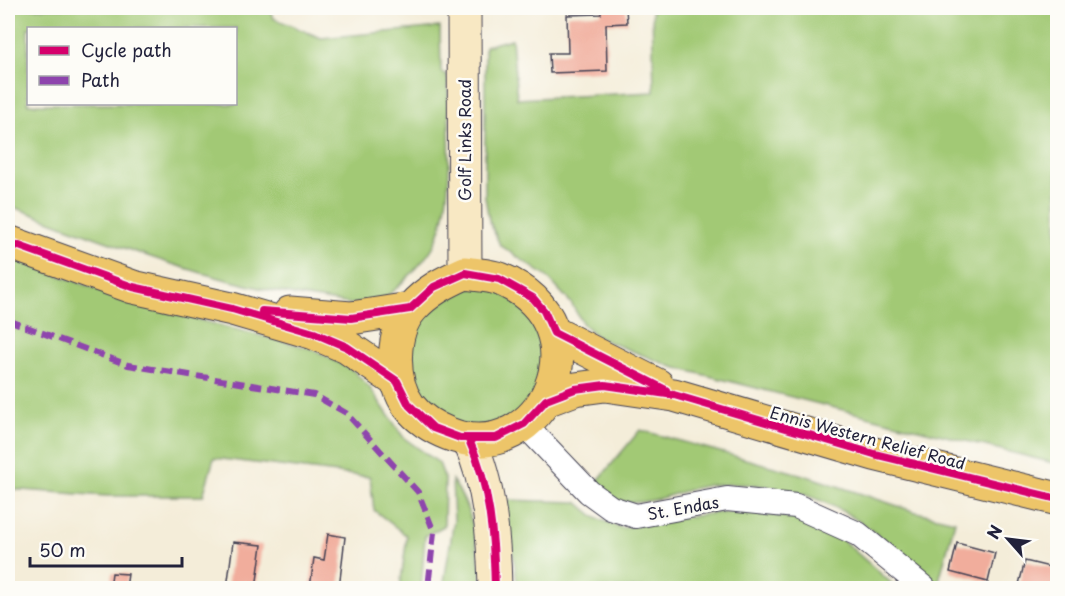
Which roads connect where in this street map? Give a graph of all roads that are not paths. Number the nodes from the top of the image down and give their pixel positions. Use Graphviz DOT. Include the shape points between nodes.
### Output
graph roads {
  1 [pos="464,8"];
  2 [pos="8,242"];
  3 [pos="465,273"];
  4 [pos="232,309"];
  5 [pos="410,309"];
  6 [pos="554,333"];
  7 [pos="397,381"];
  8 [pos="674,395"];
  9 [pos="546,400"];
  10 [pos="524,424"];
  11 [pos="469,440"];
  12 [pos="1058,499"];
  13 [pos="495,588"];
  14 [pos="924,588"];
  1 -- 3 [label="main road, Golf Links Road"];
  2 -- 4 [label="main road" via="133,287"];
  3 -- 5 [label="main road" via="434,287"];
  3 -- 6 [label="main road" via="499,279 533,298"];
  4 -- 5 [label="main road" via="351,318"];
  4 -- 7 [label="main road" via="347,347"];
  5 -- 7 [label="main road" via="395,347"];
  6 -- 8 [label="main road, Ennis Western Relief Road"];
  6 -- 9 [label="main road" via="557,372"];
  7 -- 11 [label="main road" via="409,405 433,428"];
  8 -- 9 [label="main road, Ennis Western Relief Road" via="605,385 574,388"];
  8 -- 12 [label="main road, Ennis Western Relief Road" via="874,454"];
  9 -- 10 [label="main road"];
  10 -- 11 [label="main road" via="496,438"];
  10 -- 14 [label="street, St. Endas" via="589,492 611,508 636,516 727,499 796,506 858,534"];
  11 -- 13 [label="main road" via="481,465"];
}
